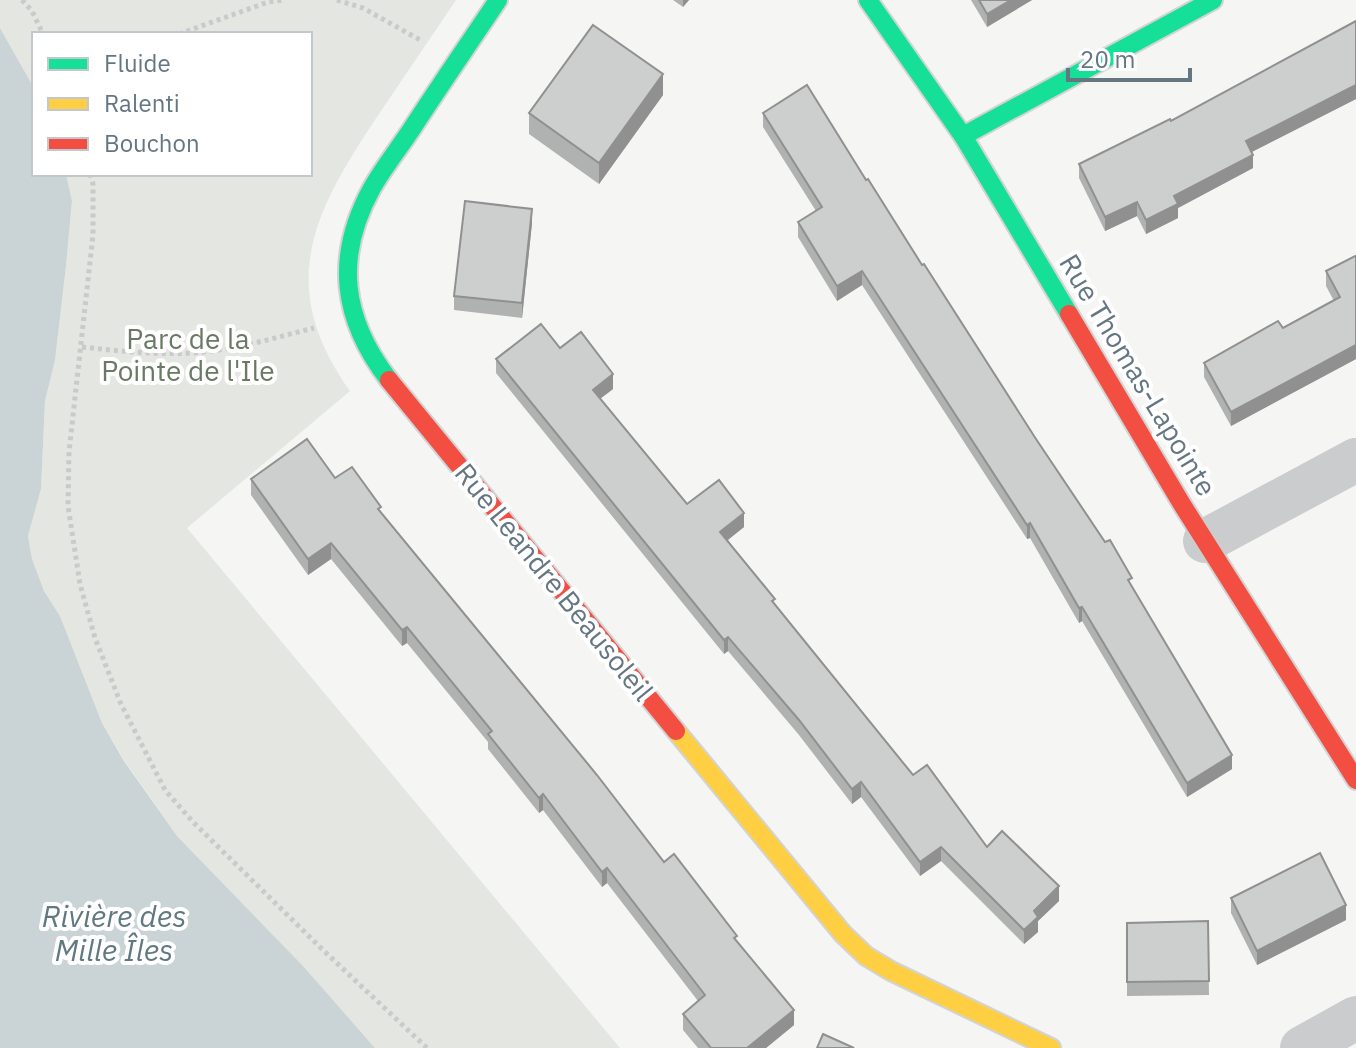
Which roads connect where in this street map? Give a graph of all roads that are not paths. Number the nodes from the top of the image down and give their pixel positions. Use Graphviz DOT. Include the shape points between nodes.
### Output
graph roads {
  1 [pos="498,0"];
  2 [pos="868,0"];
  3 [pos="1213,0"];
  4 [pos="963,136"];
  5 [pos="1356,460"];
  6 [pos="1205,541"];
  7 [pos="1356,780"];
  8 [pos="1356,1018"];
  9 [pos="1051,1048"];
  10 [pos="1302,1048"];
  1 -- 9 [label="street, Rue Leandre Beausoleil" via="372,188 357,220 348,249 347,279 349,306 361,339 401,396 843,934 891,971"];
  2 -- 4 [label="street, Rue Thomas-Lapointe"];
  3 -- 4 [label="street"];
  4 -- 6 [label="street, Rue Thomas-Lapointe"];
  5 -- 6 [label="street"];
  6 -- 7 [label="street, Rue Thomas-Lapointe"];
  8 -- 10 [label="street"];
}
